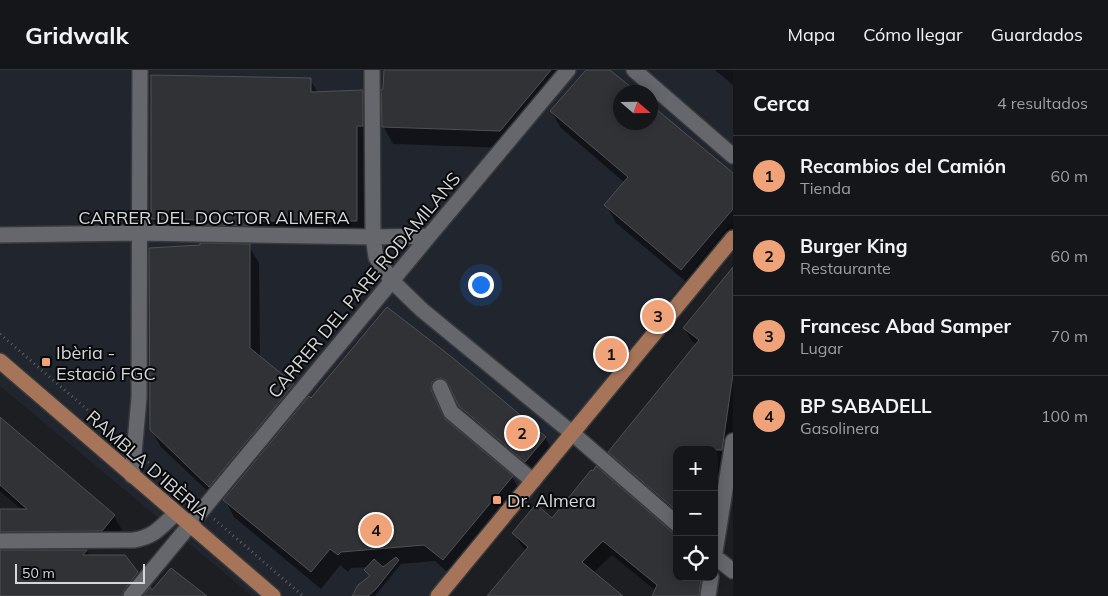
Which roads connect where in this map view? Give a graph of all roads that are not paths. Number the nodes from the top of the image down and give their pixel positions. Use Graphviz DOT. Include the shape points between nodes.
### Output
graph roads {
  1 [pos="140,70"];
  2 [pos="372,70"];
  3 [pos="568,70"];
  4 [pos="634,70"];
  5 [pos="733,156"];
  6 [pos="139,233"];
  7 [pos="0,235"];
  8 [pos="429,236"];
  9 [pos="373,237"];
  10 [pos="733,238"];
  11 [pos="392,281"];
  12 [pos="0,361"];
  13 [pos="440,387"];
  14 [pos="572,433"];
  15 [pos="733,442"];
  16 [pos="132,476"];
  17 [pos="533,481"];
  18 [pos="176,513"];
  19 [pos="673,521"];
  20 [pos="190,526"];
  21 [pos="717,536"];
  22 [pos="0,541"];
  23 [pos="718,560"];
  24 [pos="733,571"];
  25 [pos="710,581"];
  26 [pos="131,596"];
  27 [pos="273,596"];
  28 [pos="438,596"];
  29 [pos="708,596"];
  1 -- 6 [label="street"];
  2 -- 9 [label="street"];
  3 -- 8 [label="street, CARRER DEL PARE RODAMILANS"];
  4 -- 5 [label="street"];
  6 -- 7 [label="street, CARRER DEL DOCTOR ALMERA"];
  6 -- 9 [label="street, CARRER DEL DOCTOR ALMERA"];
  6 -- 16 [label="street" via="139,398"];
  8 -- 9 [label="street, CARRER DEL DOCTOR ALMERA"];
  8 -- 11 [label="street, CARRER DEL PARE RODAMILANS"];
  9 -- 11 [label="street" via="376,257"];
  10 -- 14 [label="main road"];
  11 -- 14 [label="street" via="422,310"];
  11 -- 20 [label="street, CARRER DEL PARE RODAMILANS"];
  12 -- 16 [label="main road, RAMBLA D'IBÈRIA"];
  13 -- 17 [label="street" via="451,412"];
  14 -- 17 [label="main road"];
  14 -- 19 [label="street"];
  15 -- 21 [label="street"];
  16 -- 18 [label="main road, RAMBLA D'IBÈRIA"];
  17 -- 28 [label="main road"];
  18 -- 20 [label="main road, RAMBLA D'IBÈRIA"];
  18 -- 22 [label="street" via="154,534 139,539"];
  20 -- 26 [label="street, CARRER DEL PARE RODAMILANS"];
  20 -- 27 [label="main road, RAMBLA D'IBÈRIA"];
  23 -- 24 [label="street"];
  25 -- 29 [label="street"];
}
